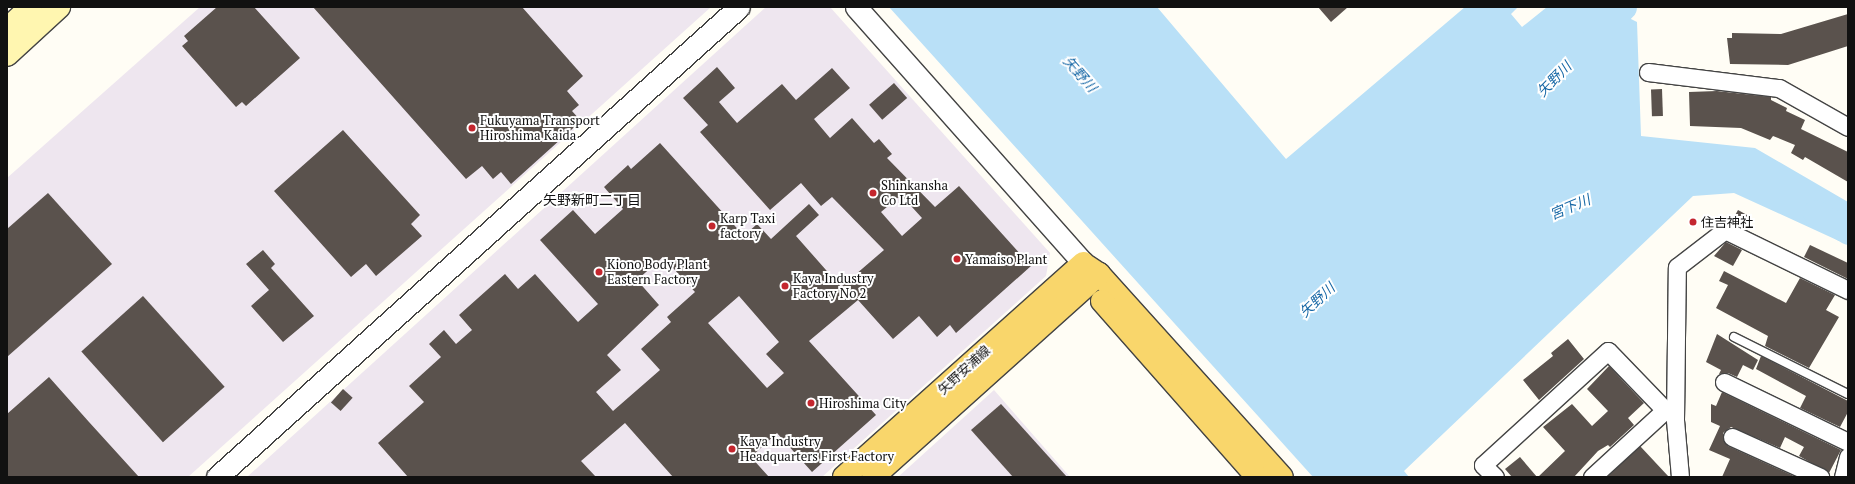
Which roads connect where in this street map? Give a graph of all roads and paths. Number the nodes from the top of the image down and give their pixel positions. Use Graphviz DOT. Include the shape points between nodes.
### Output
graph roads {
  1 [pos="31,7"];
  2 [pos="59,7"];
  3 [pos="739,7"];
  4 [pos="856,7"];
  5 [pos="7,29"];
  6 [pos="7,55"];
  7 [pos="1648,72"];
  8 [pos="1848,127"];
  9 [pos="1090,274"];
  10 [pos="1848,290"];
  11 [pos="1734,337"];
  12 [pos="1724,382"];
  13 [pos="1848,394"];
  14 [pos="1670,410"];
  15 [pos="1732,437"];
  16 [pos="1848,442"];
  17 [pos="217,477"];
  18 [pos="844,477"];
  19 [pos="873,477"];
  20 [pos="1258,477"];
  21 [pos="1282,477"];
  22 [pos="1495,477"];
  23 [pos="1592,477"];
  24 [pos="1680,477"];
  25 [pos="1820,477"];
  1 -- 5 [label="main road"];
  2 -- 6 [label="main road"];
  3 -- 17 [label="street"];
  4 -- 9 [label="street"];
  7 -- 8 [label="street" via="1779,88"];
  9 -- 18 [label="main road, 矢野安浦線"];
  9 -- 19 [label="main road, 矢野安浦線"];
  9 -- 20 [label="main road"];
  9 -- 21 [label="main road"];
  10 -- 14 [label="street" via="1725,230 1677,267"];
  11 -- 13 [label="lane"];
  12 -- 16 [label="street"];
  14 -- 22 [label="street" via="1608,351 1483,465"];
  14 -- 23 [label="street"];
  14 -- 24 [label="street"];
  15 -- 25 [label="street"];
}
